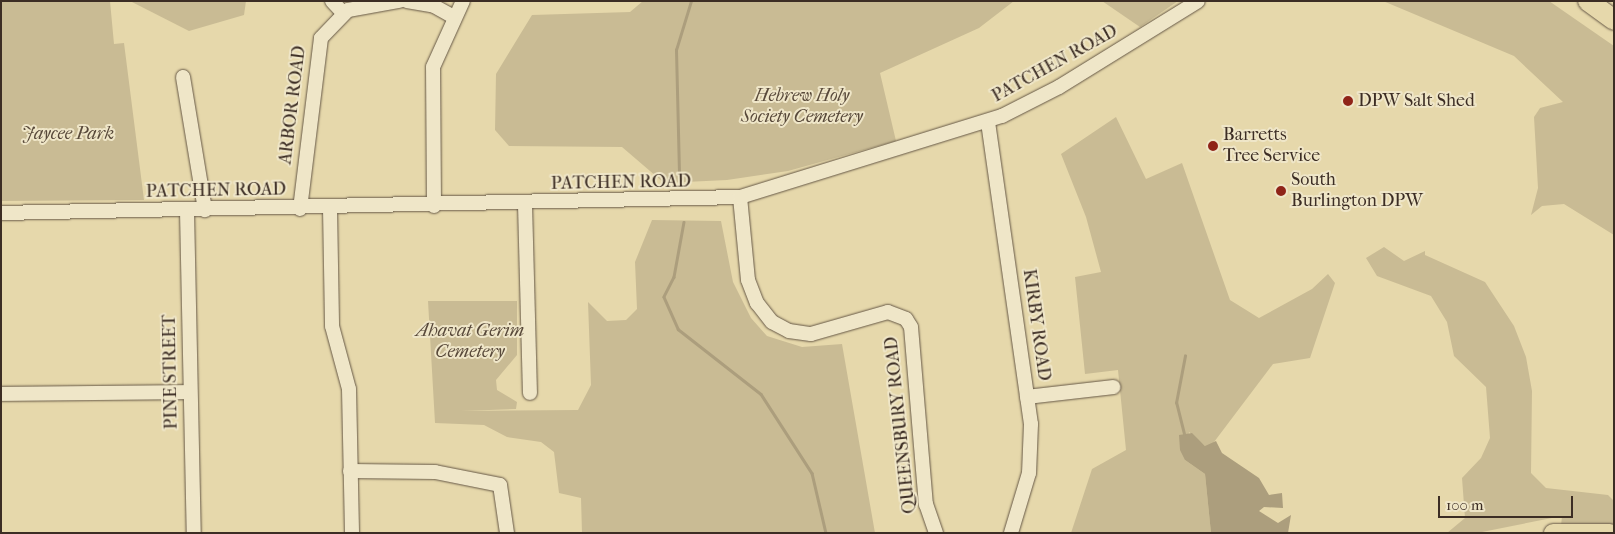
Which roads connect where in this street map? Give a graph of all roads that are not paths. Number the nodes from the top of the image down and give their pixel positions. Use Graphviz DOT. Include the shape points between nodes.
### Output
graph roads {
  1 [pos="332,1"];
  2 [pos="399,1"];
  3 [pos="407,1"];
  4 [pos="463,1"];
  5 [pos="1198,1"];
  6 [pos="1588,1"];
  7 [pos="343,13"];
  8 [pos="454,16"];
  9 [pos="1614,20"];
  10 [pos="183,77"];
  11 [pos="988,122"];
  12 [pos="740,197"];
  13 [pos="525,204"];
  14 [pos="434,206"];
  15 [pos="300,208"];
  16 [pos="330,208"];
  17 [pos="205,210"];
  18 [pos="187,211"];
  19 [pos="1,214"];
  20 [pos="1113,387"];
  21 [pos="190,392"];
  22 [pos="530,393"];
  23 [pos="1,394"];
  24 [pos="1027,397"];
  25 [pos="350,471"];
  26 [pos="194,533"];
  27 [pos="352,533"];
  28 [pos="507,533"];
  29 [pos="936,533"];
  30 [pos="1011,533"];
  31 [pos="1554,533"];
  32 [pos="1610,533"];
  1 -- 7 [label="street"];
  2 -- 7 [label="street, ARBOR ROAD" via="364,5"];
  3 -- 8 [label="street" via="434,6"];
  4 -- 8 [label="street"];
  5 -- 11 [label="street, PATCHEN ROAD" via="1059,87"];
  6 -- 9 [label="highway"];
  7 -- 15 [label="street, ARBOR ROAD" via="326,30 318,48"];
  8 -- 14 [label="street" via="433,68"];
  10 -- 17 [label="street"];
  11 -- 12 [label="street, PATCHEN ROAD"];
  11 -- 24 [label="street, KIRBY ROAD"];
  12 -- 13 [label="street, PATCHEN ROAD"];
  12 -- 29 [label="street, QUEENSBURY ROAD" via="748,280 757,303 772,322 789,331 810,334 888,312 906,319 911,327 926,504"];
  13 -- 14 [label="street, PATCHEN ROAD"];
  13 -- 22 [label="street"];
  14 -- 16 [label="street, PATCHEN ROAD"];
  15 -- 16 [label="street, PATCHEN ROAD"];
  15 -- 17 [label="street, PATCHEN ROAD"];
  16 -- 25 [label="street" via="332,326 349,389"];
  17 -- 18 [label="street, PATCHEN ROAD"];
  18 -- 19 [label="street, PATCHEN ROAD"];
  18 -- 21 [label="street, PINE STREET"];
  20 -- 24 [label="street"];
  21 -- 23 [label="street"];
  21 -- 26 [label="street, PINE STREET"];
  24 -- 30 [label="street, KIRBY ROAD" via="1031,457"];
  25 -- 27 [label="street"];
  25 -- 28 [label="street" via="435,472 500,485"];
  31 -- 32 [label="main road"];
}
